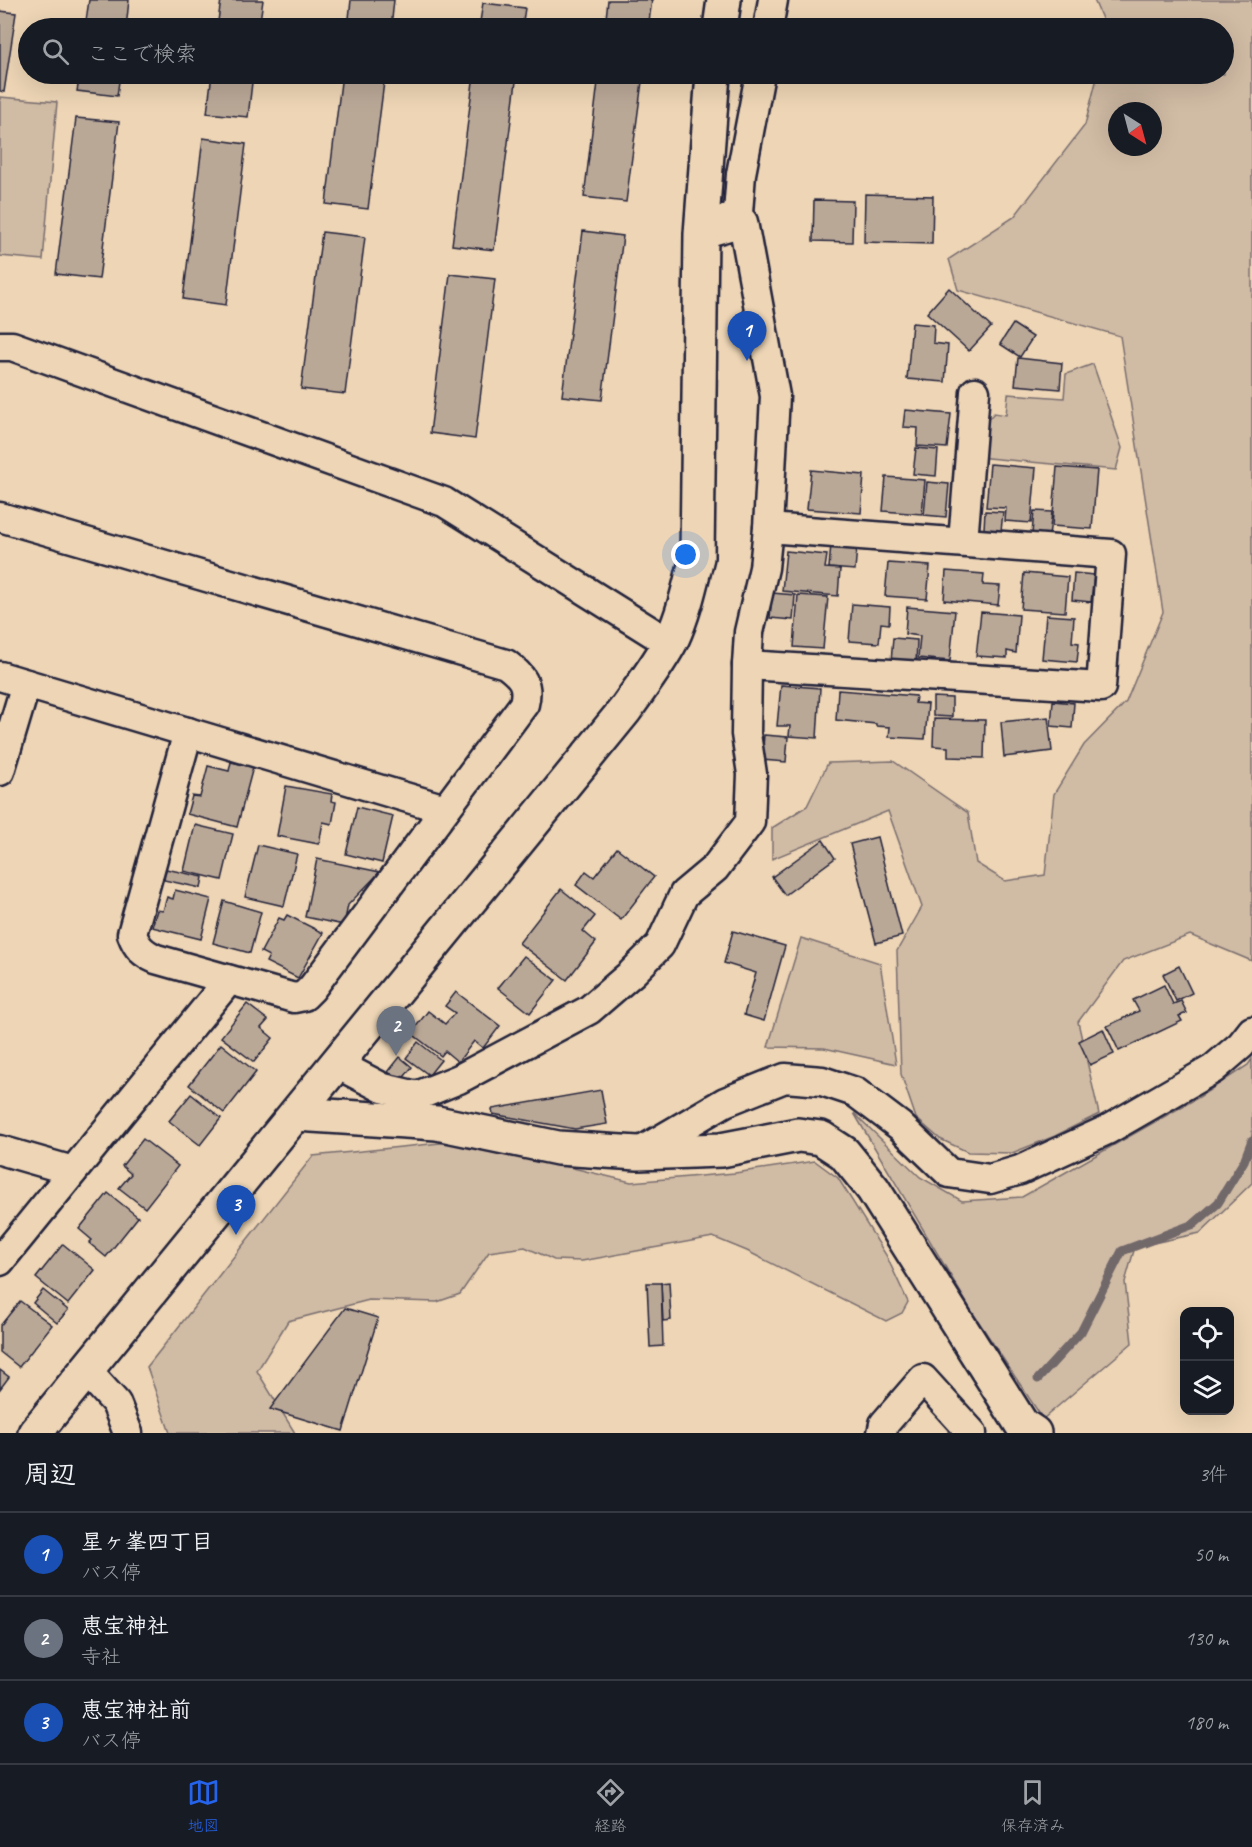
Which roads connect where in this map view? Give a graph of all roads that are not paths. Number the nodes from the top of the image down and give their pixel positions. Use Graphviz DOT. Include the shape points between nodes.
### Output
graph roads {
  1 [pos="724,0"];
  2 [pos="773,0"];
  3 [pos="721,18"];
  4 [pos="770,18"];
  5 [pos="712,84"];
  6 [pos="758,84"];
  7 [pos="701,234"];
  8 [pos="0,346"];
  9 [pos="975,392"];
  10 [pos="0,517"];
  11 [pos="768,528"];
  12 [pos="963,543"];
  13 [pos="669,643"];
  14 [pos="747,665"];
  15 [pos="13,680"];
  16 [pos="188,732"];
  17 [pos="0,771"];
  18 [pos="446,810"];
  19 [pos="229,980"];
  20 [pos="1252,1031"];
  21 [pos="337,1064"];
  22 [pos="296,1114"];
  23 [pos="0,1150"];
  24 [pos="638,1153"];
  25 [pos="73,1171"];
  26 [pos="0,1261"];
  27 [pos="86,1370"];
  28 [pos="35,1433"];
  29 [pos="128,1433"];
  30 [pos="882,1433"];
  31 [pos="972,1433"];
  32 [pos="1034,1433"];
  1 -- 3 [label="street"];
  2 -- 4 [label="street"];
  5 -- 7 [label="street"];
  6 -- 7 [label="street" via="741,174 738,213"];
  7 -- 11 [label="street" via="743,222 775,396"];
  7 -- 13 [label="street" via="697,557 687,599"];
  8 -- 13 [label="street" via="12,346 444,502"];
  9 -- 12 [label="street"];
  10 -- 18 [label="street" via="506,664 524,682 524,704"];
  11 -- 12 [label="street"];
  11 -- 14 [label="street" via="764,568 749,632"];
  12 -- 14 [label="street" via="1111,554 1101,687"];
  13 -- 21 [label="street" via="625,710"];
  14 -- 21 [label="street" via="750,822 715,868 684,894 660,945 632,973 589,1010 459,1079 417,1096 383,1088"];
  15 -- 16 [label="street"];
  15 -- 17 [label="street"];
  16 -- 18 [label="street"];
  16 -- 19 [label="street" via="132,934 136,946 149,956"];
  18 -- 19 [label="street" via="304,996 294,998"];
  19 -- 25 [label="street"];
  20 -- 24 [label="street" via="1241,1046 1213,1069 1107,1130 1020,1170 990,1179 949,1173 900,1126 855,1092 822,1081 785,1078 735,1098"];
  21 -- 22 [label="street"];
  22 -- 24 [label="street" via="437,1123 558,1148"];
  22 -- 27 [label="street"];
  23 -- 25 [label="street"];
  24 -- 32 [label="street" via="721,1150 798,1135 821,1138 843,1153 873,1189 1022,1425"];
  25 -- 26 [label="street"];
  27 -- 28 [label="street"];
  27 -- 29 [label="street" via="116,1403"];
  30 -- 31 [label="street" via="884,1424 923,1379"];
}
